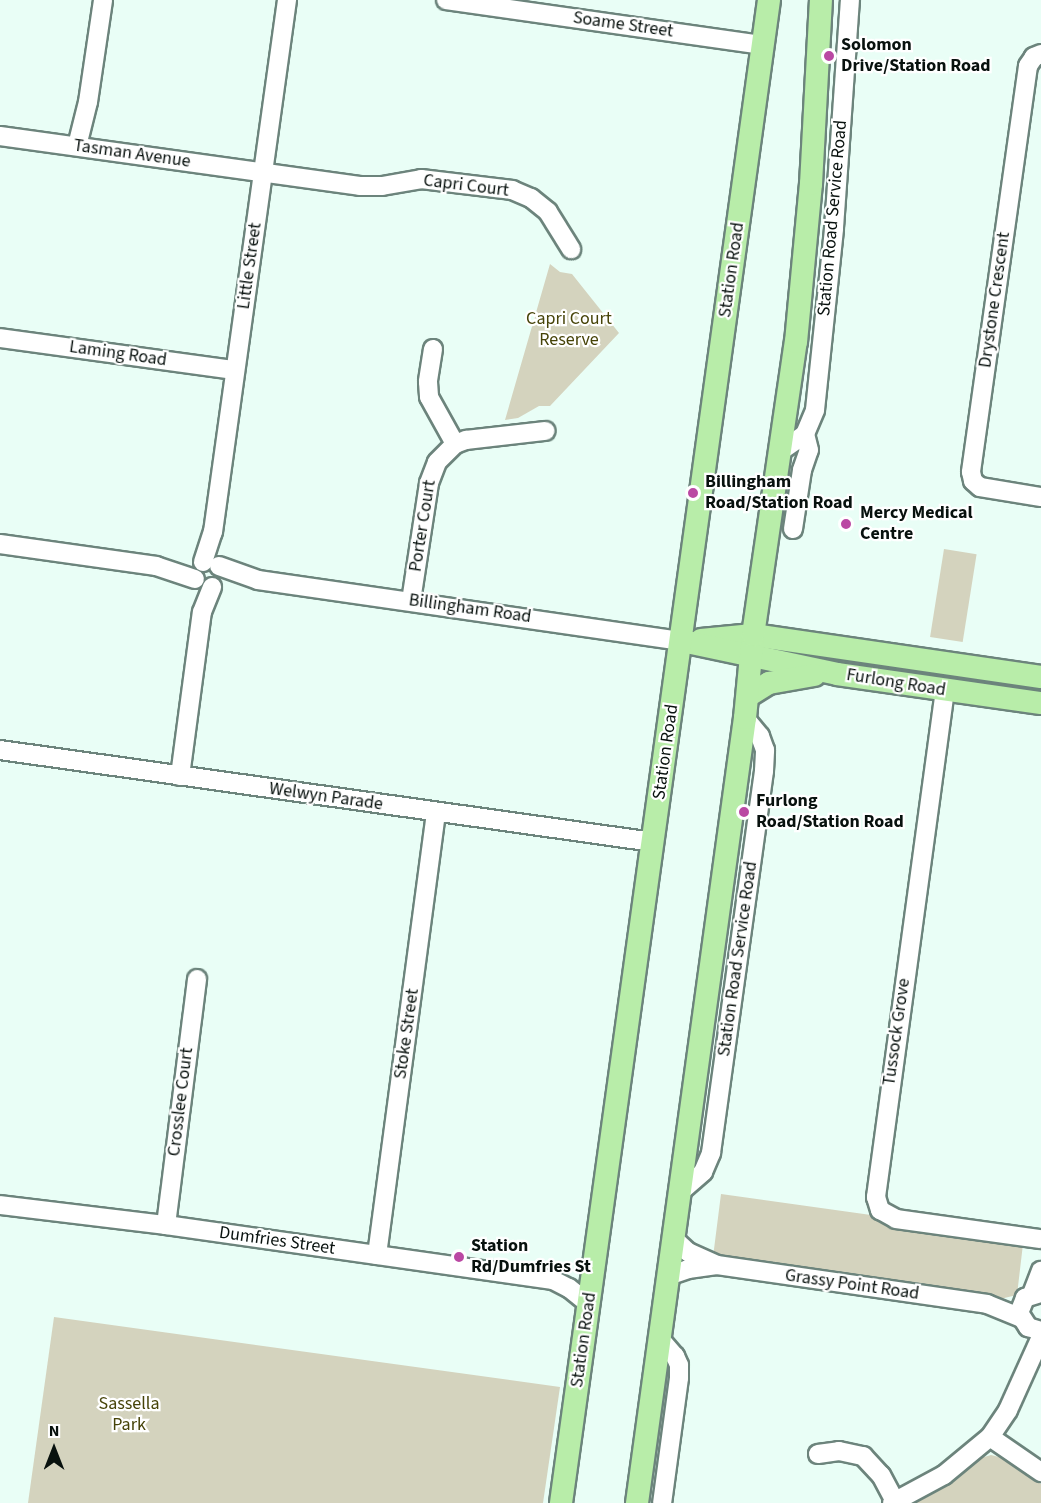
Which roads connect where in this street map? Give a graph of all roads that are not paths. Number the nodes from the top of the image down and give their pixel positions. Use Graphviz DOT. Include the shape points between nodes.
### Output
graph roads {
  1 [pos="103,0"];
  2 [pos="287,0"];
  3 [pos="446,0"];
  4 [pos="769,0"];
  5 [pos="821,0"];
  6 [pos="850,0"];
  7 [pos="763,45"];
  8 [pos="1041,54"];
  9 [pos="0,136"];
  10 [pos="83,147"];
  11 [pos="263,173"];
  12 [pos="571,249"];
  13 [pos="0,338"];
  14 [pos="433,349"];
  15 [pos="236,370"];
  16 [pos="545,431"];
  17 [pos="805,434"];
  18 [pos="455,444"];
  19 [pos="781,451"];
  20 [pos="1041,497"];
  21 [pos="793,529"];
  22 [pos="0,544"];
  23 [pos="207,574"];
  24 [pos="411,601"];
  25 [pos="753,635"];
  26 [pos="682,641"];
  27 [pos="751,658"];
  28 [pos="837,674"];
  29 [pos="1041,677"];
  30 [pos="945,690"];
  31 [pos="1041,703"];
  32 [pos="746,707"];
  33 [pos="0,750"];
  34 [pos="180,776"];
  35 [pos="436,813"];
  36 [pos="653,842"];
  37 [pos="197,979"];
  38 [pos="0,1204"];
  39 [pos="166,1225"];
  40 [pos="673,1238"];
  41 [pos="1041,1239"];
  42 [pos="377,1255"];
  43 [pos="717,1265"];
  44 [pos="594,1271"];
  45 [pos="1041,1271"];
  46 [pos="668,1276"];
  47 [pos="553,1280"];
  48 [pos="589,1304"];
  49 [pos="1032,1314"];
  50 [pos="660,1339"];
  51 [pos="990,1437"];
  52 [pos="818,1454"];
  53 [pos="1041,1472"];
  54 [pos="894,1502"];
  55 [pos="561,1503"];
  56 [pos="637,1503"];
  57 [pos="662,1503"];
  1 -- 10 [label="street"];
  2 -- 11 [label="street, Little Street"];
  3 -- 7 [label="street, Soame Street"];
  4 -- 7 [label="main road, Station Road"];
  5 -- 19 [label="main road" via="804,268"];
  6 -- 17 [label="street, Station Road Service Road" via="828,291 815,410"];
  7 -- 26 [label="main road, Station Road"];
  8 -- 20 [label="street, Drystone Crescent" via="1028,66 971,472 973,482 980,487"];
  9 -- 10 [label="street, Tasman Avenue"];
  10 -- 11 [label="street, Tasman Avenue"];
  11 -- 12 [label="street, Capri Court" via="372,186 421,179 512,190 531,198 548,212"];
  11 -- 15 [label="street, Little Street"];
  13 -- 15 [label="street, Laming Road"];
  14 -- 18 [label="street" via="428,392"];
  15 -- 23 [label="street, Little Street"];
  16 -- 18 [label="street"];
  17 -- 19 [label="street"];
  17 -- 21 [label="street, Station Road Service Road" via="809,450"];
  18 -- 24 [label="street, Porter Court" via="437,462 429,483"];
  19 -- 25 [label="main road"];
  22 -- 23 [label="street, Billingham Road"];
  23 -- 24 [label="street, Billingham Road"];
  23 -- 34 [label="street, Little Street"];
  24 -- 26 [label="street, Billingham Road"];
  25 -- 26 [label="main road, Furlong Road"];
  25 -- 27 [label="main road"];
  25 -- 29 [label="main road, Furlong Road"];
  26 -- 27 [label="main road, Furlong Road"];
  26 -- 36 [label="main road, Station Road"];
  27 -- 28 [label="main road, Furlong Road"];
  27 -- 32 [label="main road"];
  28 -- 30 [label="main road, Furlong Road"];
  28 -- 32 [label="main road" via="770,683"];
  30 -- 31 [label="main road, Furlong Road"];
  30 -- 41 [label="street, Tussock Grove" via="876,1197 880,1210 896,1219"];
  32 -- 40 [label="main road"];
  33 -- 34 [label="street, Welwyn Parade"];
  34 -- 35 [label="street, Welwyn Parade"];
  35 -- 36 [label="street, Welwyn Parade"];
  35 -- 42 [label="street, Stoke Street"];
  36 -- 44 [label="main road, Station Road"];
  37 -- 39 [label="street, Crosslee Court"];
  38 -- 39 [label="street, Dumfries Street"];
  39 -- 42 [label="street, Dumfries Street"];
  40 -- 43 [label="street, Grassy Point Road" via="688,1252"];
  40 -- 46 [label="main road"];
  42 -- 47 [label="street, Dumfries Street"];
  43 -- 46 [label="street, Grassy Point Road"];
  43 -- 49 [label="street, Grassy Point Road"];
  44 -- 47 [label="street, Dumfries Street"];
  44 -- 48 [label="main road, Station Road"];
  45 -- 49 [label="street"];
  46 -- 50 [label="main road"];
  47 -- 48 [label="street, Dumfries Street"];
  48 -- 55 [label="main road, Station Road"];
  49 -- 51 [label="street" via="1028,1364"];
  50 -- 56 [label="main road"];
  50 -- 57 [label="street" via="679,1365"];
  51 -- 53 [label="street"];
  51 -- 54 [label="street" via="944,1475"];
  52 -- 54 [label="street" via="839,1451 863,1456 881,1475"];
}
